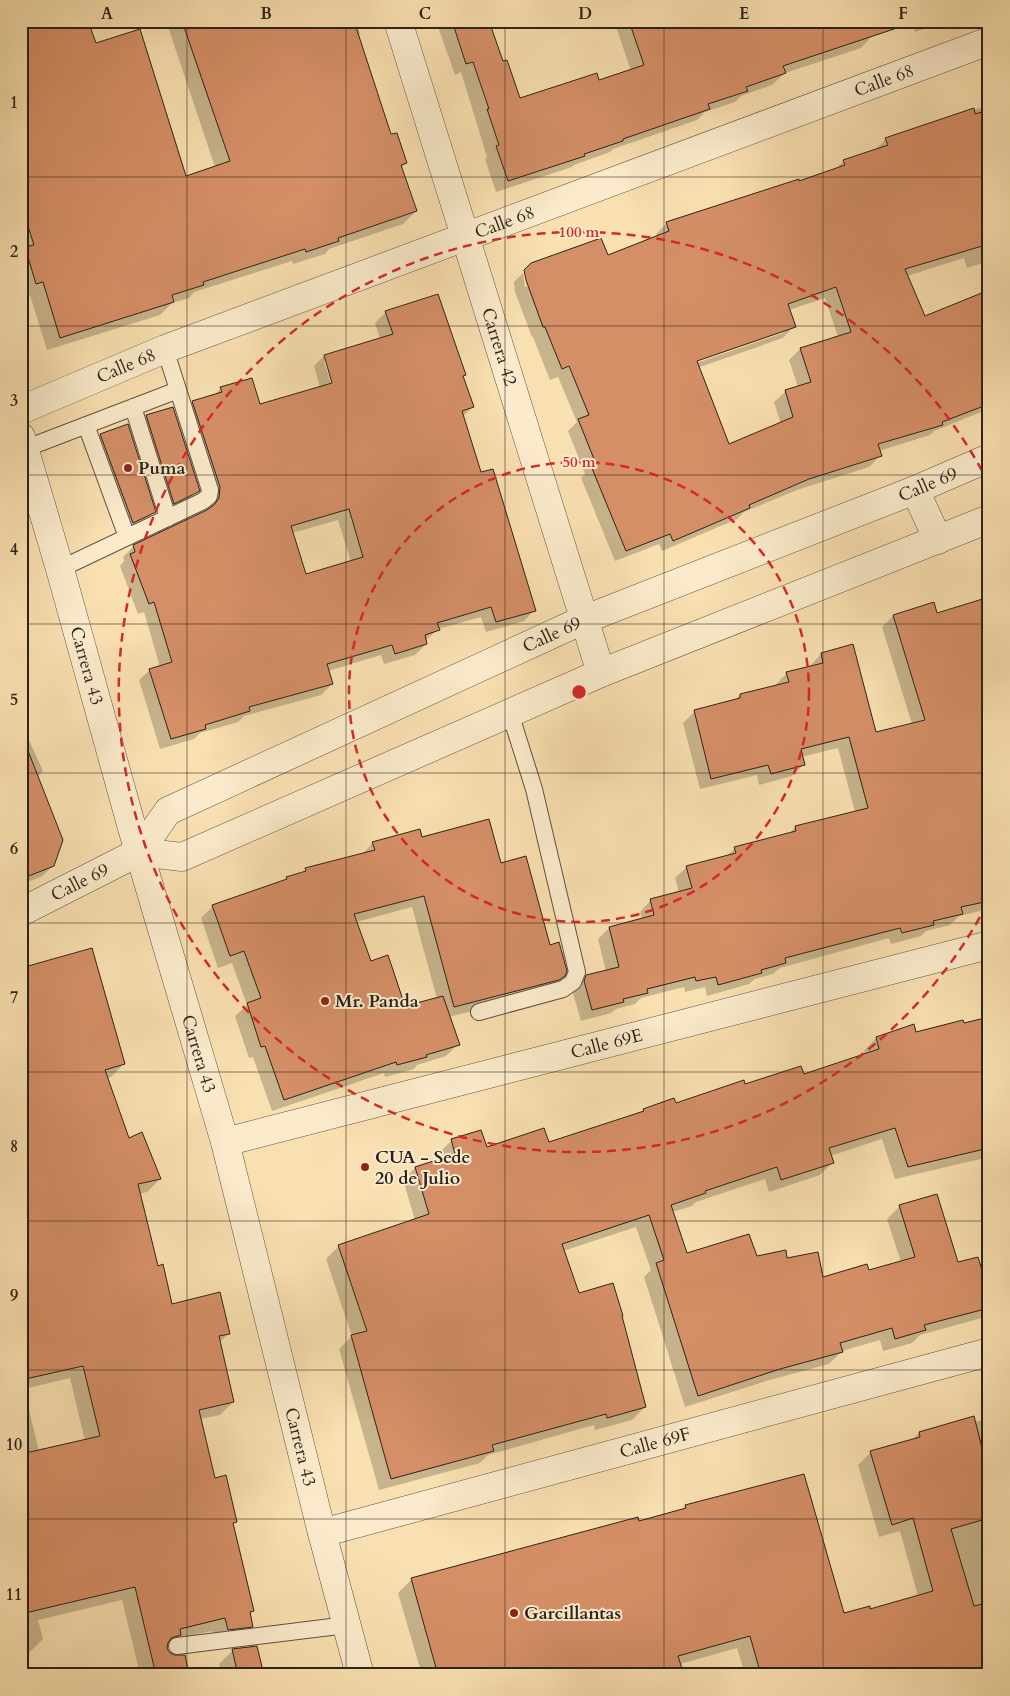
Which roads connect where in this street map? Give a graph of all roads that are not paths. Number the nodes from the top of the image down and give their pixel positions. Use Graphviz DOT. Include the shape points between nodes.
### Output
graph roads {
  1 [pos="398,21"];
  2 [pos="989,41"];
  3 [pos="464,237"];
  4 [pos="165,349"];
  5 [pos="178,390"];
  6 [pos="133,407"];
  7 [pos="21,410"];
  8 [pos="86,425"];
  9 [pos="23,443"];
  10 [pos="989,458"];
  11 [pos="915,490"];
  12 [pos="168,518"];
  13 [pos="989,519"];
  14 [pos="127,537"];
  15 [pos="938,540"];
  16 [pos="60,569"];
  17 [pos="583,620"];
  18 [pos="601,673"];
  19 [pos="510,713"];
  20 [pos="139,852"];
  21 [pos="21,912"];
  22 [pos="989,945"];
  23 [pos="479,1012"];
  24 [pos="225,1142"];
  25 [pos="989,1352"];
  26 [pos="322,1533"];
  27 [pos="347,1625"];
  28 [pos="177,1646"];
  29 [pos="360,1675"];
  1 -- 3 [label="street, Carrera 42"];
  2 -- 3 [label="street, Calle 68"];
  3 -- 4 [label="street, Calle 68"];
  3 -- 17 [label="street, Carrera 42"];
  4 -- 5 [label="lane"];
  4 -- 7 [label="street, Calle 68"];
  5 -- 6 [label="lane"];
  5 -- 12 [label="lane" via="210,490 203,502"];
  6 -- 8 [label="lane"];
  6 -- 12 [label="lane"];
  8 -- 9 [label="lane"];
  8 -- 14 [label="lane"];
  9 -- 16 [label="street, Carrera 43"];
  10 -- 11 [label="street, Calle 69"];
  11 -- 15 [label="street"];
  11 -- 17 [label="street, Calle 69"];
  12 -- 14 [label="lane"];
  13 -- 15 [label="street"];
  14 -- 16 [label="lane"];
  15 -- 18 [label="street"];
  16 -- 20 [label="street, Carrera 43"];
  17 -- 18 [label="street, Carrera 42"];
  17 -- 20 [label="street, Calle 69" via="168,811"];
  18 -- 19 [label="street"];
  19 -- 20 [label="street" via="182,857"];
  19 -- 23 [label="lane" via="534,790 578,972 564,989"];
  20 -- 21 [label="street, Calle 69"];
  20 -- 24 [label="street, Carrera 43"];
  22 -- 24 [label="street, Calle 69E"];
  24 -- 26 [label="street, Carrera 43"];
  25 -- 26 [label="street, Calle 69F"];
  26 -- 27 [label="street, Carrera 43"];
  27 -- 28 [label="lane"];
  27 -- 29 [label="street, Carrera 43"];
}
